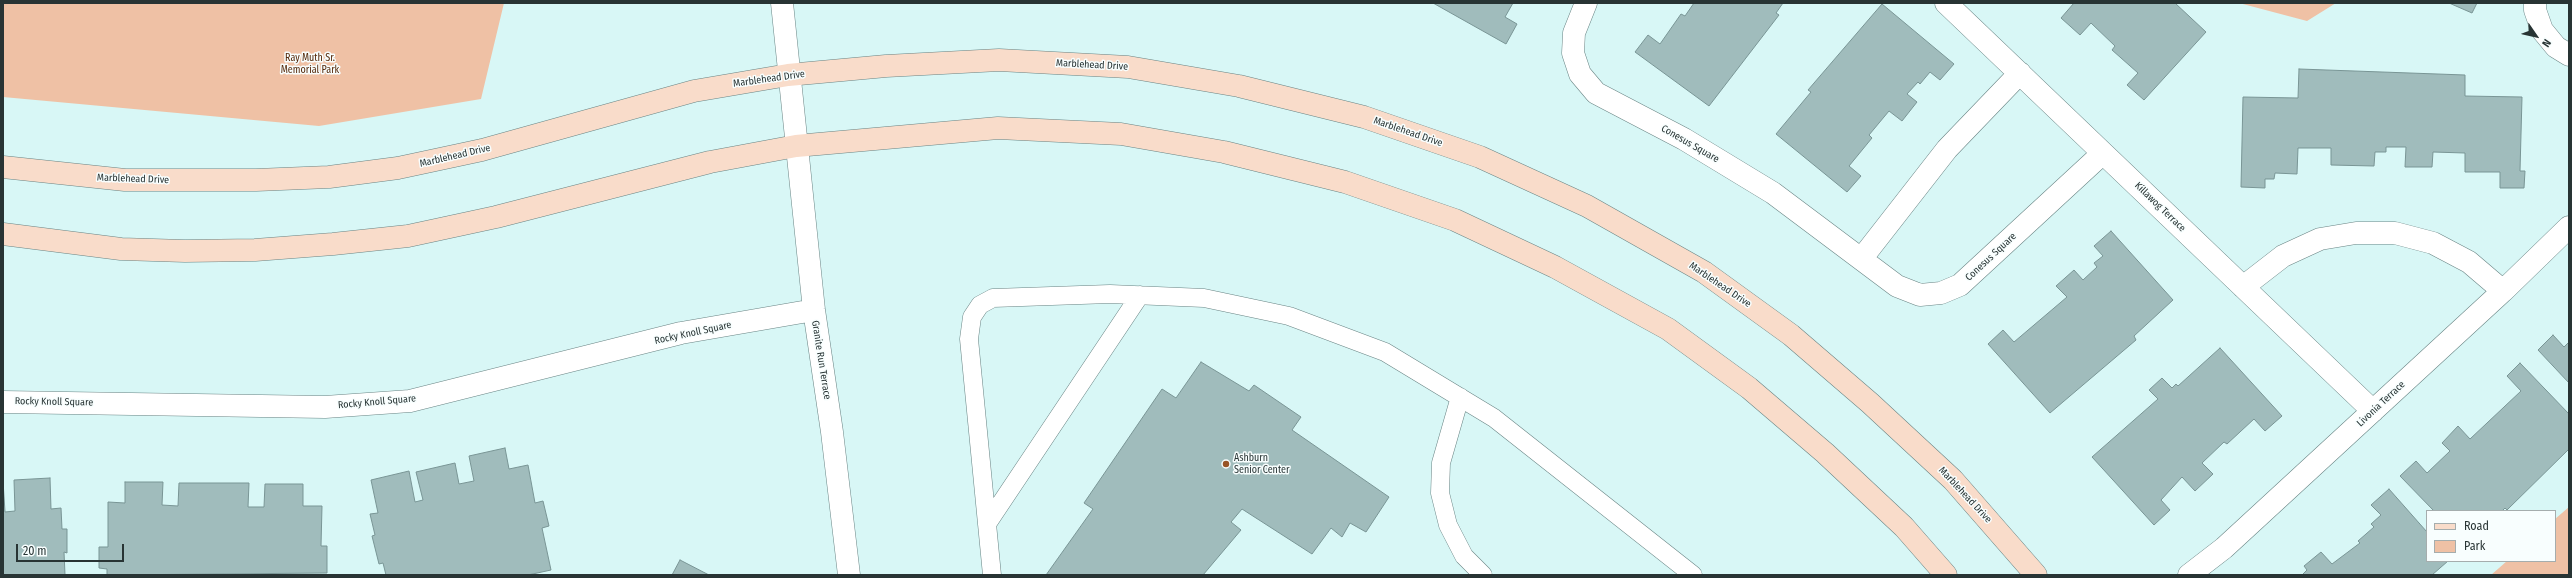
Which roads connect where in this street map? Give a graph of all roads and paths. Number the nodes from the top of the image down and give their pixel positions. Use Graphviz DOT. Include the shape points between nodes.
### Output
graph roads {
  1 [pos="782,3"];
  2 [pos="1586,3"];
  3 [pos="1946,3"];
  4 [pos="2535,3"];
  5 [pos="2569,55"];
  6 [pos="2020,73"];
  7 [pos="788,75"];
  8 [pos="796,146"];
  9 [pos="2103,153"];
  10 [pos="3,167"];
  11 [pos="2569,227"];
  12 [pos="3,234"];
  13 [pos="1862,258"];
  14 [pos="2243,287"];
  15 [pos="2503,291"];
  16 [pos="1140,295"];
  17 [pos="814,310"];
  18 [pos="1460,397"];
  19 [pos="3,402"];
  20 [pos="2373,411"];
  21 [pos="987,524"];
  22 [pos="849,575"];
  23 [pos="992,575"];
  24 [pos="1483,575"];
  25 [pos="1693,575"];
  26 [pos="1946,575"];
  27 [pos="2036,575"];
  28 [pos="2189,575"];
  1 -- 7 [label="street, Granite Run Terrace"];
  2 -- 13 [label="street, Conesus Square" via="1574,33 1573,53 1580,74 1596,93 1684,139 1773,193"];
  3 -- 6 [label="street, Killawog Terrace"];
  4 -- 5 [label="street" via="2542,30 2556,47"];
  6 -- 9 [label="street, Killawog Terrace"];
  6 -- 13 [label="street" via="1947,149"];
  7 -- 8 [label="street, Granite Run Terrace"];
  7 -- 10 [label="street, Marblehead Drive" via="694,91 474,152 398,168 329,177 125,180"];
  7 -- 27 [label="street, Marblehead Drive" via="886,66 999,60 1128,67 1239,86 1364,117 1480,157 1587,206 1704,272 1791,335 1870,403 1953,480"];
  8 -- 12 [label="street" via="710,162 496,217 408,236 341,244 255,250 185,251 121,249"];
  8 -- 17 [label="street, Granite Run Terrace"];
  8 -- 26 [label="street" via="998,128 1121,134 1224,152 1345,182 1455,220 1555,267 1668,329 1749,388 1825,453 1904,527"];
  9 -- 13 [label="street, Conesus Square" via="1960,285 1941,293 1920,295 1897,286"];
  9 -- 14 [label="street, Killawog Terrace"];
  11 -- 15 [label="street, Livonia Terrace"];
  14 -- 15 [label="street" via="2283,256 2320,239 2356,232 2395,233 2433,243 2469,262"];
  14 -- 20 [label="street, Killawog Terrace"];
  15 -- 20 [label="street, Livonia Terrace"];
  16 -- 18 [label="lane" via="1204,298 1289,316 1385,352"];
  16 -- 21 [label="lane"];
  16 -- 21 [label="lane" via="993,298 980,305 972,318 969,339"];
  17 -- 19 [label="street, Rocky Knoll Square" via="681,334 410,401 325,407"];
  17 -- 22 [label="street, Granite Run Terrace"];
  18 -- 24 [label="lane" via="1441,462 1440,493 1448,525 1464,556"];
  18 -- 25 [label="lane" via="1494,418"];
  20 -- 28 [label="street, Livonia Terrace" via="2224,548"];
  21 -- 23 [label="lane"];
}
